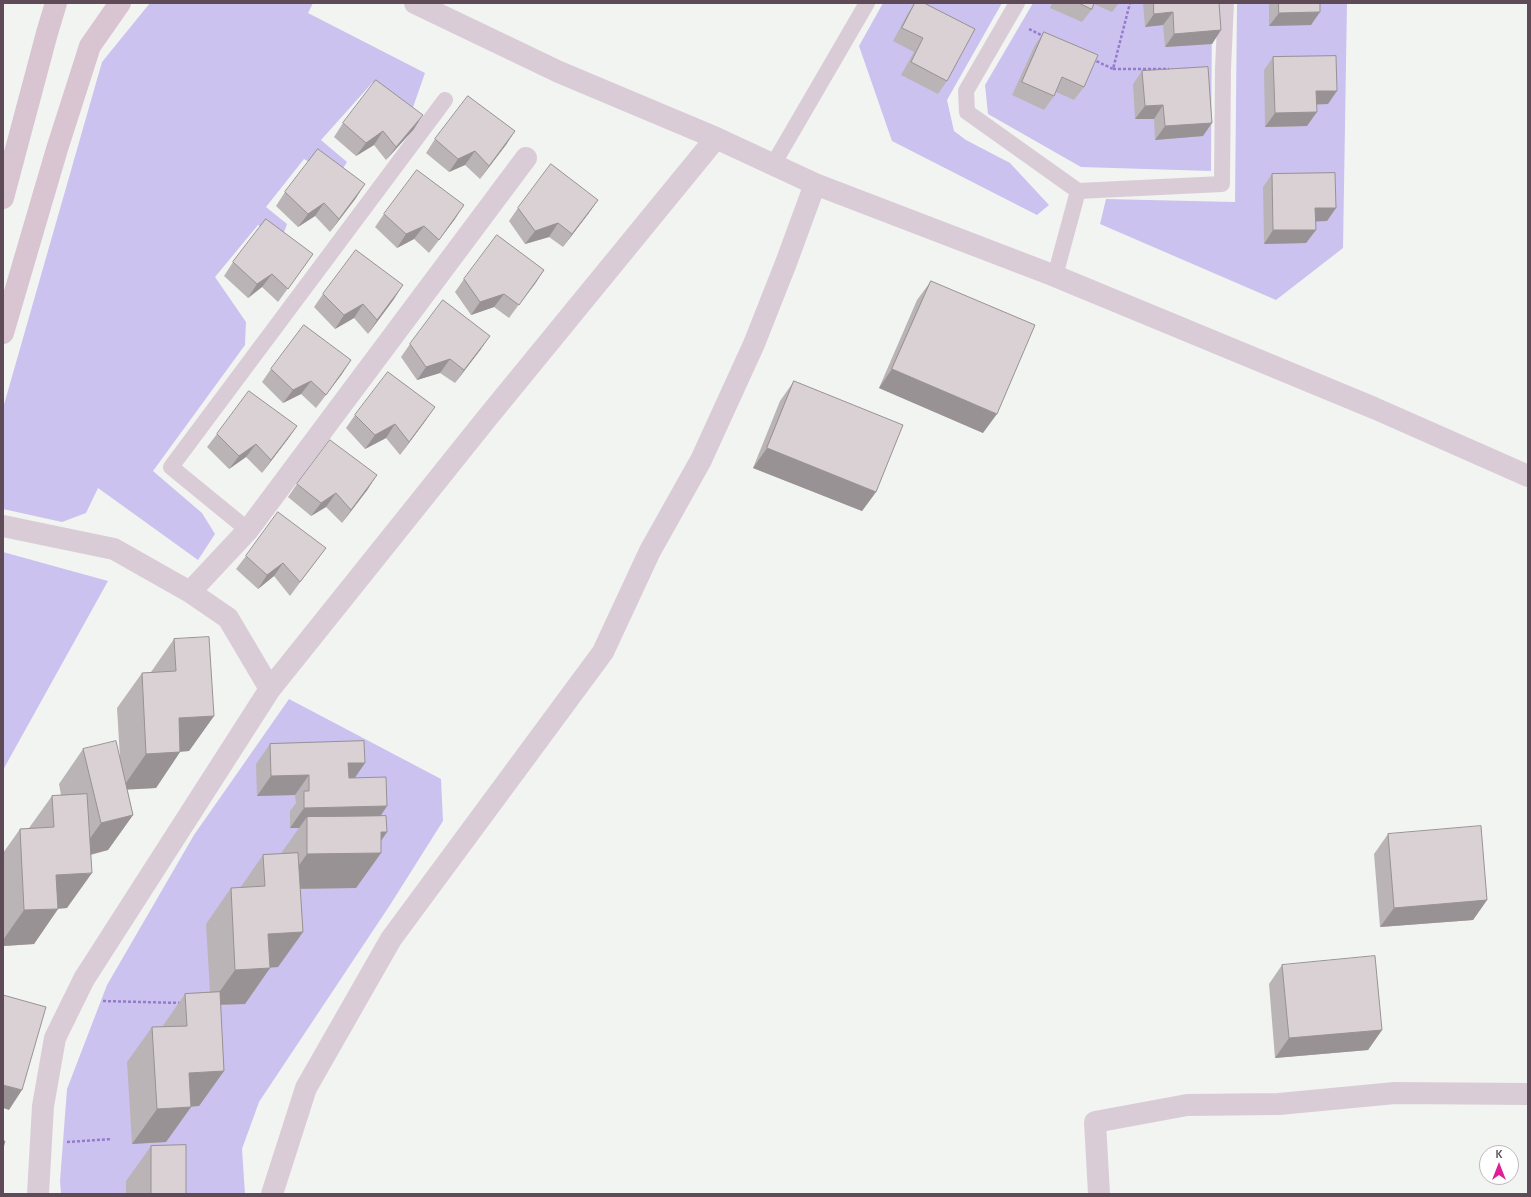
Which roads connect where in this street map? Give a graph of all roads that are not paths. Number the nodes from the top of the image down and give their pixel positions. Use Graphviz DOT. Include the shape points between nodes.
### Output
graph roads {
  1 [pos="56,3"];
  2 [pos="120,3"];
  3 [pos="415,3"];
  4 [pos="867,3"];
  5 [pos="1017,3"];
  6 [pos="1226,3"];
  7 [pos="445,100"];
  8 [pos="716,138"];
  9 [pos="526,158"];
  10 [pos="774,163"];
  11 [pos="815,184"];
  12 [pos="1078,191"];
  13 [pos="3,198"];
  14 [pos="1055,276"];
  15 [pos="3,333"];
  16 [pos="1528,476"];
  17 [pos="3,526"];
  18 [pos="248,530"];
  19 [pos="190,592"];
  20 [pos="270,689"];
  21 [pos="1528,1094"];
  22 [pos="38,1194"];
  23 [pos="272,1194"];
  24 [pos="1099,1194"];
  1 -- 13 [label="main road"];
  2 -- 15 [label="main road" via="90,46"];
  3 -- 8 [label="street" via="559,72"];
  4 -- 10 [label="lane"];
  5 -- 12 [label="lane" via="966,91 967,112"];
  6 -- 12 [label="lane" via="1222,184"];
  7 -- 18 [label="lane" via="171,467"];
  8 -- 10 [label="street"];
  8 -- 20 [label="street" via="486,418"];
  9 -- 18 [label="street"];
  10 -- 11 [label="street"];
  11 -- 14 [label="street"];
  11 -- 23 [label="street" via="747,359 701,460 650,551 603,652 391,938 306,1088"];
  12 -- 14 [label="lane"];
  14 -- 16 [label="street" via="1374,408"];
  17 -- 19 [label="street" via="114,550"];
  18 -- 19 [label="street"];
  19 -- 20 [label="street" via="228,618"];
  20 -- 22 [label="street" via="84,979 55,1038 43,1106"];
  21 -- 24 [label="street" via="1394,1093 1279,1104 1187,1105 1094,1122"];
}
